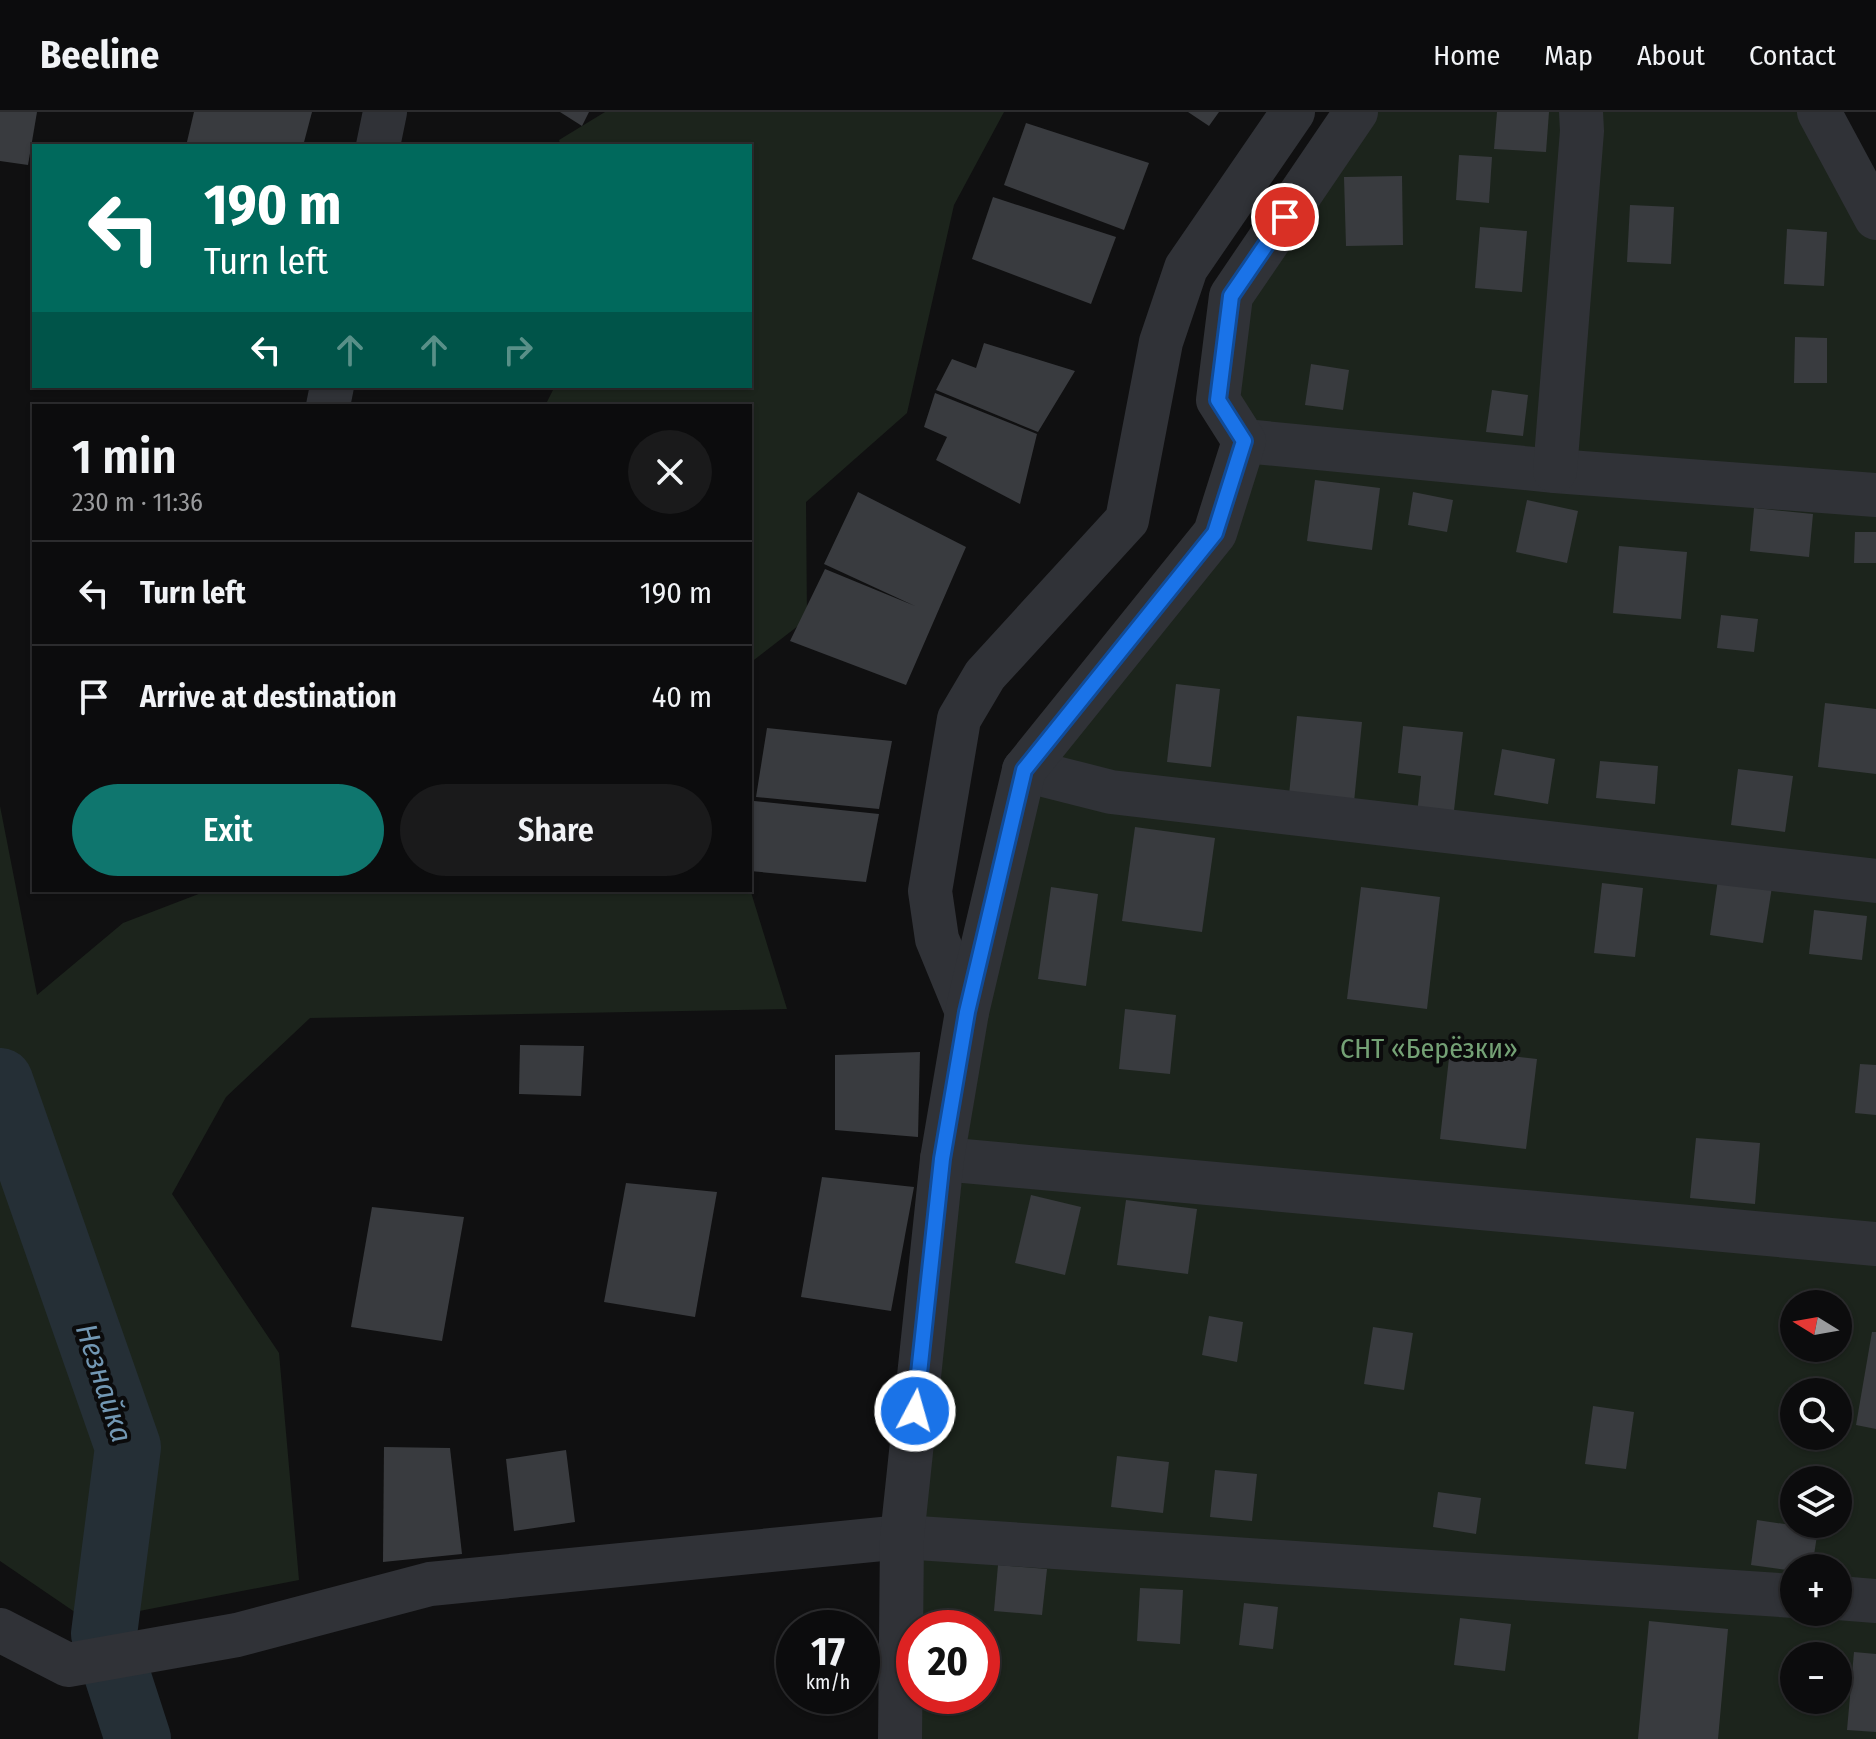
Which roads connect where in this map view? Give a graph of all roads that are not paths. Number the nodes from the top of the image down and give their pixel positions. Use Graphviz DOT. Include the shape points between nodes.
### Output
graph roads {
  1 [pos="385,112"];
  2 [pos="1293,112"];
  3 [pos="1356,112"];
  4 [pos="1581,112"];
  5 [pos="1819,112"];
  6 [pos="378,144"];
  7 [pos="1876,218"];
  8 [pos="1244,441"];
  9 [pos="1555,471"];
  10 [pos="1876,495"];
  11 [pos="1024,770"];
  12 [pos="1876,881"];
  13 [pos="967,1012"];
  14 [pos="942,1159"];
  15 [pos="1876,1244"];
  16 [pos="902,1537"];
  17 [pos="1780,1595"];
  18 [pos="1852,1599"];
  19 [pos="1876,1601"];
  20 [pos="0,1630"];
  21 [pos="900,1739"];
  1 -- 6 [label="street"];
  2 -- 13 [label="street" via="1186,268 1161,342 1127,520 985,675 959,719 930,891 937,939"];
  3 -- 8 [label="street" via="1231,296 1218,400"];
  4 -- 9 [label="street"];
  5 -- 7 [label="street"];
  8 -- 9 [label="street"];
  8 -- 11 [label="street" via="1215,533"];
  9 -- 10 [label="street"];
  11 -- 12 [label="street" via="1111,792"];
  11 -- 13 [label="street"];
  13 -- 14 [label="street"];
  14 -- 15 [label="street"];
  14 -- 16 [label="street"];
  16 -- 17 [label="street"];
  16 -- 20 [label="street" via="430,1584 237,1635 68,1665"];
  16 -- 21 [label="street"];
  18 -- 19 [label="street"];
}
